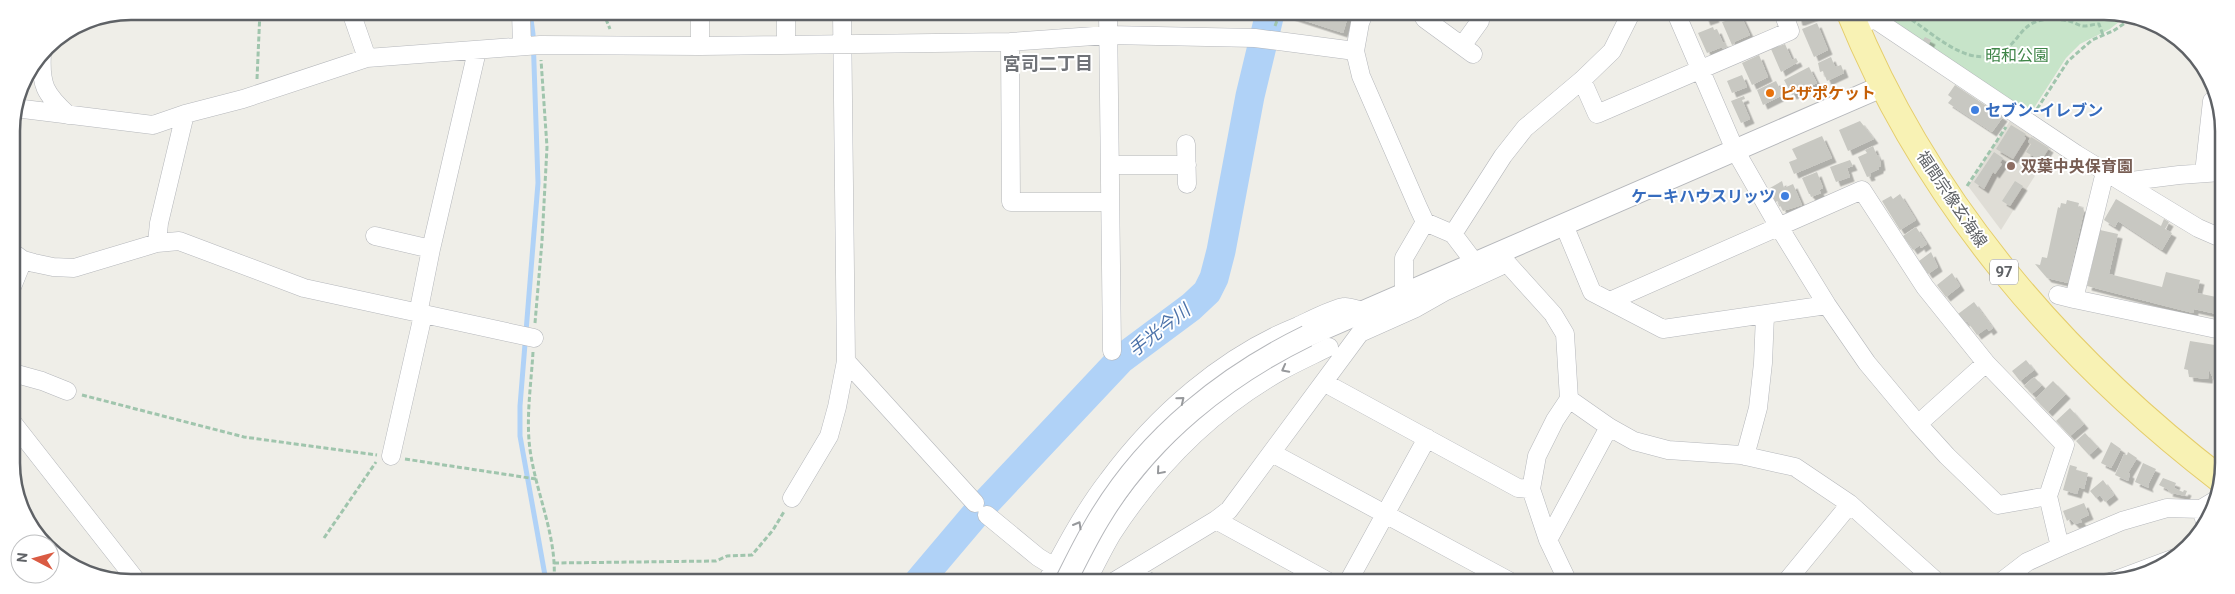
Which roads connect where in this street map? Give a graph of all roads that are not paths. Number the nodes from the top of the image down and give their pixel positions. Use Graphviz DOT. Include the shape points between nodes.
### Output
graph roads {
  1 [pos="354,20"];
  2 [pos="523,20"];
  3 [pos="700,20"];
  4 [pos="786,20"];
  5 [pos="842,20"];
  6 [pos="1108,20"];
  7 [pos="1361,20"];
  8 [pos="1428,20"];
  9 [pos="1628,20"];
  10 [pos="1679,20"];
  11 [pos="1786,20"];
  12 [pos="1865,20"];
  13 [pos="1869,20"];
  14 [pos="1480,21"];
  15 [pos="1108,35"];
  16 [pos="1010,42"];
  17 [pos="842,43"];
  18 [pos="786,44"];
  19 [pos="531,46"];
  20 [pos="700,46"];
  21 [pos="477,51"];
  22 [pos="1355,51"];
  23 [pos="367,58"];
  24 [pos="41,65"];
  25 [pos="1701,70"];
  26 [pos="1582,80"];
  27 [pos="1882,86"];
  28 [pos="2212,104"];
  29 [pos="22,109"];
  30 [pos="185,114"];
  31 [pos="68,115"];
  32 [pos="1186,144"];
  33 [pos="1735,150"];
  34 [pos="1110,165"];
  35 [pos="1187,165"];
  36 [pos="2105,172"];
  37 [pos="2215,172"];
  38 [pos="2204,173"];
  39 [pos="2123,182"];
  40 [pos="1187,184"];
  41 [pos="1110,202"];
  42 [pos="1424,222"];
  43 [pos="1564,225"];
  44 [pos="1778,227"];
  45 [pos="1453,234"];
  46 [pos="2215,235"];
  47 [pos="375,236"];
  48 [pos="157,243"];
  49 [pos="431,249"];
  50 [pos="20,257"];
  51 [pos="1504,257"];
  52 [pos="1475,264"];
  53 [pos="1404,294"];
  54 [pos="1610,301"];
  55 [pos="1827,305"];
  56 [pos="1362,311"];
  57 [pos="421,314"];
  58 [pos="1765,315"];
  59 [pos="2215,329"];
  60 [pos="1319,337"];
  61 [pos="534,338"];
  62 [pos="1112,351"];
  63 [pos="846,361"];
  64 [pos="1986,363"];
  65 [pos="1338,366"];
  66 [pos="20,376"];
  67 [pos="1325,383"];
  68 [pos="67,391"];
  69 [pos="1568,399"];
  70 [pos="1918,424"];
  71 [pos="1609,428"];
  72 [pos="20,432"];
  73 [pos="1427,438"];
  74 [pos="1272,453"];
  75 [pos="391,456"];
  76 [pos="1745,456"];
  77 [pos="2214,475"];
  78 [pos="1532,489"];
  79 [pos="2048,496"];
  80 [pos="792,498"];
  81 [pos="1850,504"];
  82 [pos="1385,514"];
  83 [pos="2201,517"];
  84 [pos="1216,520"];
  85 [pos="1548,540"];
  86 [pos="2060,546"];
  87 [pos="1130,572"];
  88 [pos="131,574"];
  89 [pos="1053,574"];
  90 [pos="1057,574"];
  91 [pos="1058,574"];
  92 [pos="1091,574"];
  93 [pos="1127,574"];
  94 [pos="1134,574"];
  95 [pos="1314,574"];
  96 [pos="1352,574"];
  97 [pos="1496,574"];
  98 [pos="1564,574"];
  99 [pos="1793,574"];
  100 [pos="1928,574"];
  101 [pos="2011,574"];
  1 -- 23 [label="street"];
  2 -- 19 [label="street"];
  3 -- 20 [label="street"];
  4 -- 18 [label="street"];
  5 -- 17 [label="street"];
  6 -- 15 [label="street"];
  7 -- 22 [label="street"];
  8 -- 14 [label="street" via="1467,50"];
  9 -- 26 [label="street" via="1612,51"];
  10 -- 25 [label="street"];
  11 -- 25 [label="street" via="1790,31"];
  12 -- 27 [label="main road, 福間宗像玄海線 / 97"];
  13 -- 36 [label="street"];
  15 -- 16 [label="street"];
  15 -- 22 [label="street" via="1262,40"];
  15 -- 34 [label="street"];
  16 -- 17 [label="street"];
  16 -- 41 [label="street" via="1011,202"];
  17 -- 18 [label="street"];
  17 -- 63 [label="street"];
  18 -- 20 [label="street"];
  19 -- 20 [label="street"];
  19 -- 21 [label="street"];
  21 -- 23 [label="street"];
  21 -- 49 [label="street"];
  22 -- 42 [label="street" via="1361,76"];
  23 -- 30 [label="street" via="256,95"];
  24 -- 31 [label="street" via="50,99"];
  25 -- 26 [label="street" via="1597,114"];
  25 -- 33 [label="street"];
  26 -- 45 [label="street" via="1526,128 1503,156"];
  27 -- 33 [label="street"];
  27 -- 77 [label="main road, 福間宗像玄海線 / 97" via="1920,154 1994,260 2032,305 2110,387"];
  28 -- 38 [label="street"];
  29 -- 31 [label="street"];
  30 -- 31 [label="street" via="153,126"];
  30 -- 48 [label="street"];
  32 -- 35 [label="street"];
  33 -- 43 [label="street"];
  33 -- 44 [label="street"];
  34 -- 35 [label="street"];
  34 -- 41 [label="street"];
  35 -- 40 [label="street"];
  36 -- 39 [label="street"];
  36 -- 59 [label="street" via="2066,297"];
  37 -- 38 [label="street"];
  38 -- 39 [label="street"];
  39 -- 46 [label="street"];
  41 -- 62 [label="street"];
  42 -- 45 [label="street"];
  42 -- 53 [label="street" via="1404,258"];
  43 -- 51 [label="street"];
  43 -- 54 [label="street" via="1592,292"];
  44 -- 54 [label="street"];
  44 -- 55 [label="street"];
  44 -- 64 [label="street" via="1862,190 1925,287"];
  45 -- 52 [label="street"];
  47 -- 49 [label="street"];
  48 -- 50 [label="street" via="74,268 53,267"];
  48 -- 57 [label="street" via="180,241 304,288"];
  49 -- 57 [label="street"];
  51 -- 52 [label="street"];
  51 -- 65 [label="street" via="1416,308 1360,333"];
  51 -- 69 [label="street" via="1553,314 1565,334"];
  52 -- 53 [label="street"];
  53 -- 56 [label="street"];
  54 -- 58 [label="street" via="1663,328"];
  55 -- 58 [label="street"];
  55 -- 70 [label="street" via="1867,363"];
  56 -- 60 [label="street"];
  90 -- 56 [label="street, one-way" via="1081,520 1107,480 1176,404 1271,337 1344,307"];
  57 -- 61 [label="street"];
  57 -- 75 [label="street"];
  58 -- 76 [label="street" via="1758,408"];
  60 -- 65 [label="street"];
  60 -- 91 [label="street, bridge" via="1276,351 1238,374 1160,440 1128,476"];
  60 -- 92 [label="street, one-way" via="1281,371 1214,417 1180,448 1137,498"];
  63 -- 80 [label="street" via="829,436"];
  63 -- 89 [label="street" via="981,509"];
  64 -- 70 [label="street"];
  64 -- 79 [label="street" via="2064,445"];
  65 -- 67 [label="street"];
  66 -- 68 [label="street"];
  67 -- 73 [label="street"];
  67 -- 74 [label="street"];
  69 -- 71 [label="street"];
  69 -- 78 [label="street" via="1537,456"];
  70 -- 79 [label="street" via="1998,505"];
  71 -- 76 [label="street" via="1634,441 1668,450"];
  71 -- 85 [label="street"];
  72 -- 88 [label="street"];
  73 -- 78 [label="street" via="1518,488"];
  73 -- 82 [label="street"];
  74 -- 82 [label="street"];
  74 -- 84 [label="street" via="1229,510"];
  76 -- 81 [label="street" via="1795,467"];
  78 -- 85 [label="street"];
  79 -- 86 [label="street"];
  81 -- 99 [label="street"];
  81 -- 100 [label="street"];
  82 -- 96 [label="street"];
  82 -- 97 [label="street"];
  83 -- 86 [label="street" via="2167,508 2122,521"];
  84 -- 87 [label="street"];
  84 -- 95 [label="street"];
  85 -- 98 [label="street"];
  86 -- 101 [label="street" via="2027,562"];
  87 -- 93 [label="street"];
  87 -- 94 [label="street"];
}
